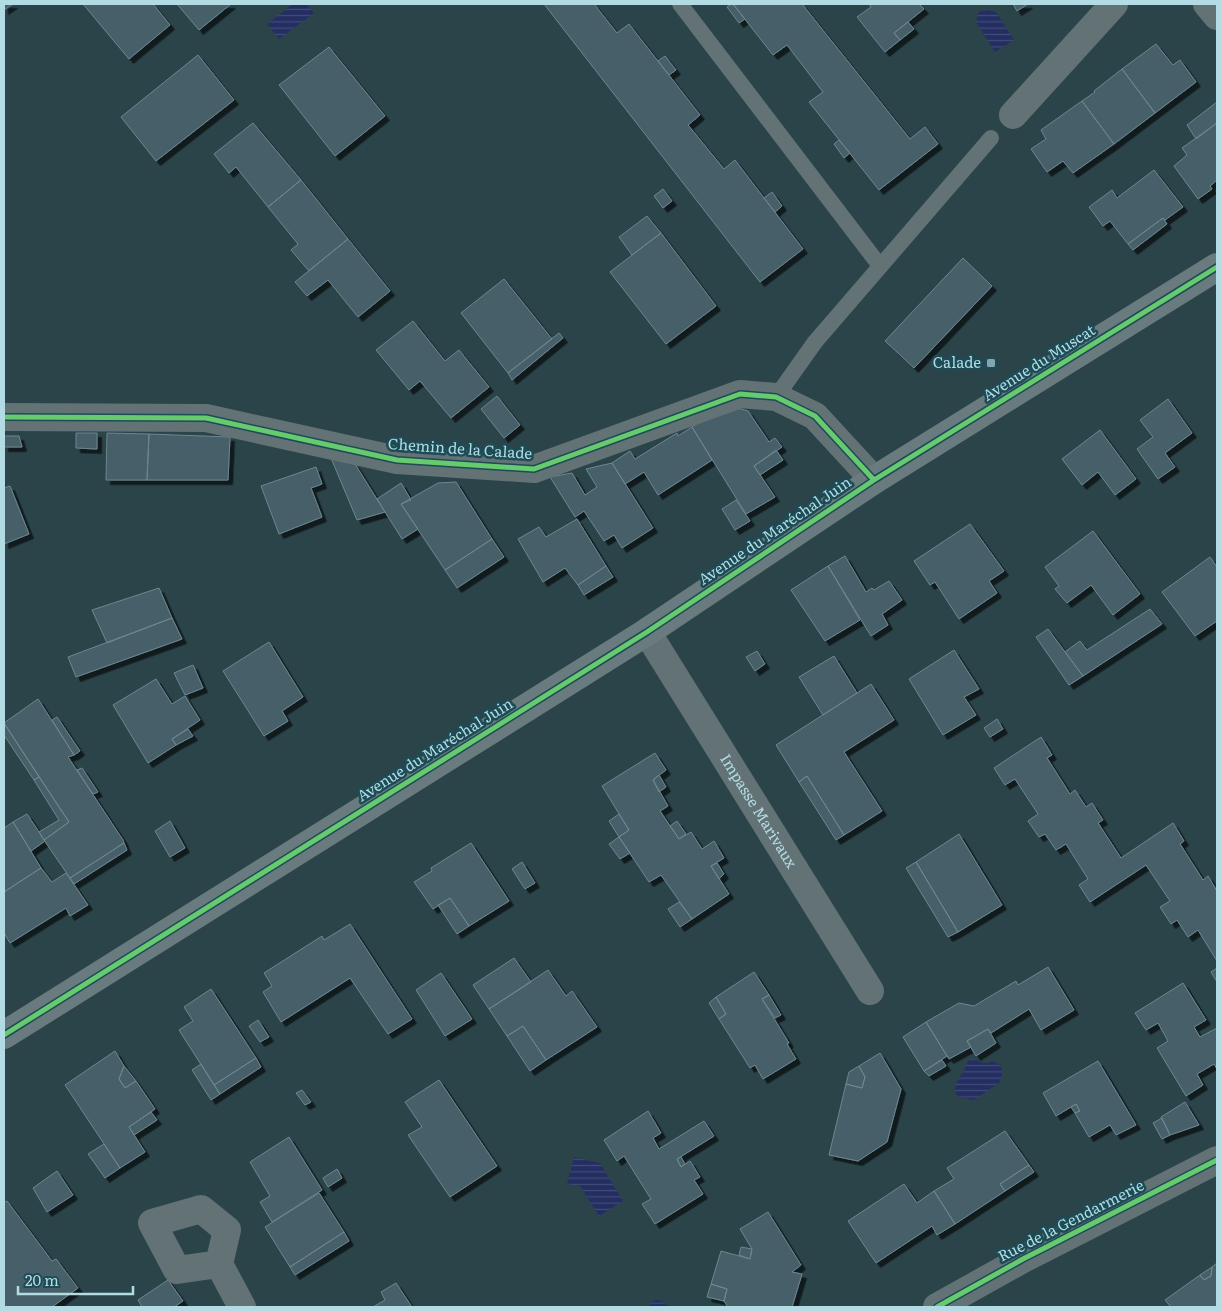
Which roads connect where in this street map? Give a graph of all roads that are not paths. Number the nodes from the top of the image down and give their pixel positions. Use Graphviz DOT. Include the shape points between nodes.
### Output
graph roads {
  1 [pos="680,4"];
  2 [pos="1114,4"];
  3 [pos="1207,4"];
  4 [pos="1217,16"];
  5 [pos="1013,115"];
  6 [pos="991,138"];
  7 [pos="880,266"];
  8 [pos="1217,267"];
  9 [pos="776,397"];
  10 [pos="4,416"];
  11 [pos="874,480"];
  12 [pos="647,632"];
  13 [pos="870,992"];
  14 [pos="4,1035"];
  15 [pos="1217,1160"];
  16 [pos="219,1264"];
  17 [pos="242,1307"];
  18 [pos="937,1307"];
  1 -- 7 [label="lane"];
  2 -- 5 [label="street"];
  3 -- 4 [label="street"];
  6 -- 7 [label="lane"];
  7 -- 9 [label="lane" via="815,342"];
  8 -- 11 [label="main road, Avenue du Muscat"];
  9 -- 10 [label="street, Chemin de la Calade" via="740,394 534,469 397,460 206,418"];
  9 -- 11 [label="street, Chemin de la Calade" via="815,416"];
  11 -- 12 [label="main road, Avenue du Maréchal Juin"];
  12 -- 13 [label="street, Impasse Marivaux"];
  12 -- 14 [label="main road, Avenue du Maréchal Juin"];
  15 -- 18 [label="street, Rue de la Gendarmerie" via="1023,1259"];
  16 -- 17 [label="street"];
}
